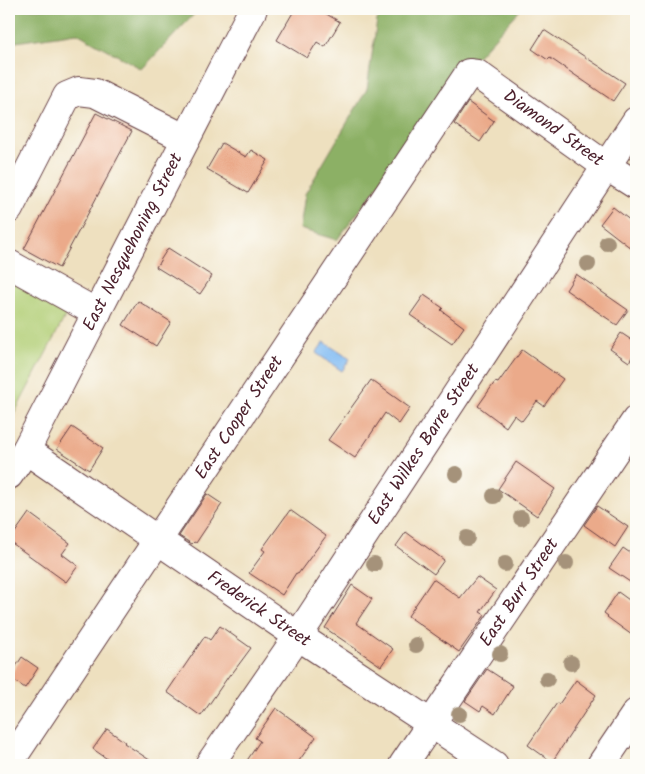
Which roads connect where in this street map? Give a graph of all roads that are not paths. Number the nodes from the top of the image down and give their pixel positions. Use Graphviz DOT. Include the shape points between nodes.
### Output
graph roads {
  1 [pos="253,9"];
  2 [pos="469,73"];
  3 [pos="636,121"];
  4 [pos="186,139"];
  5 [pos="606,166"];
  6 [pos="636,185"];
  7 [pos="9,209"];
  8 [pos="9,264"];
  9 [pos="97,312"];
  10 [pos="636,420"];
  11 [pos="26,450"];
  12 [pos="9,475"];
  13 [pos="158,540"];
  14 [pos="298,636"];
  15 [pos="636,713"];
  16 [pos="431,724"];
  17 [pos="9,763"];
  18 [pos="209,765"];
  19 [pos="403,765"];
  20 [pos="494,765"];
  21 [pos="601,765"];
  1 -- 4 [label="street, East Nesquehoning Street"];
  2 -- 5 [label="street, Diamond Street" via="477,74"];
  2 -- 13 [label="street, East Cooper Street"];
  3 -- 5 [label="street, East Wilkes Barre Street"];
  4 -- 7 [label="street" via="95,92 79,91 67,96"];
  4 -- 9 [label="street, East Nesquehoning Street"];
  5 -- 6 [label="street, Diamond Street"];
  5 -- 14 [label="street, East Wilkes Barre Street"];
  8 -- 9 [label="street"];
  9 -- 11 [label="street, East Nesquehoning Street"];
  10 -- 16 [label="street, East Burr Street"];
  11 -- 12 [label="street, East Nesquehoning Street"];
  11 -- 13 [label="street, Frederick Street"];
  13 -- 14 [label="street, Frederick Street"];
  13 -- 17 [label="street, East Cooper Street"];
  14 -- 16 [label="street, Frederick Street"];
  14 -- 18 [label="street, East Wilkes Barre Street"];
  15 -- 21 [label="street"];
  16 -- 19 [label="street, East Burr Street"];
  16 -- 20 [label="street, Frederick Street"];
}
